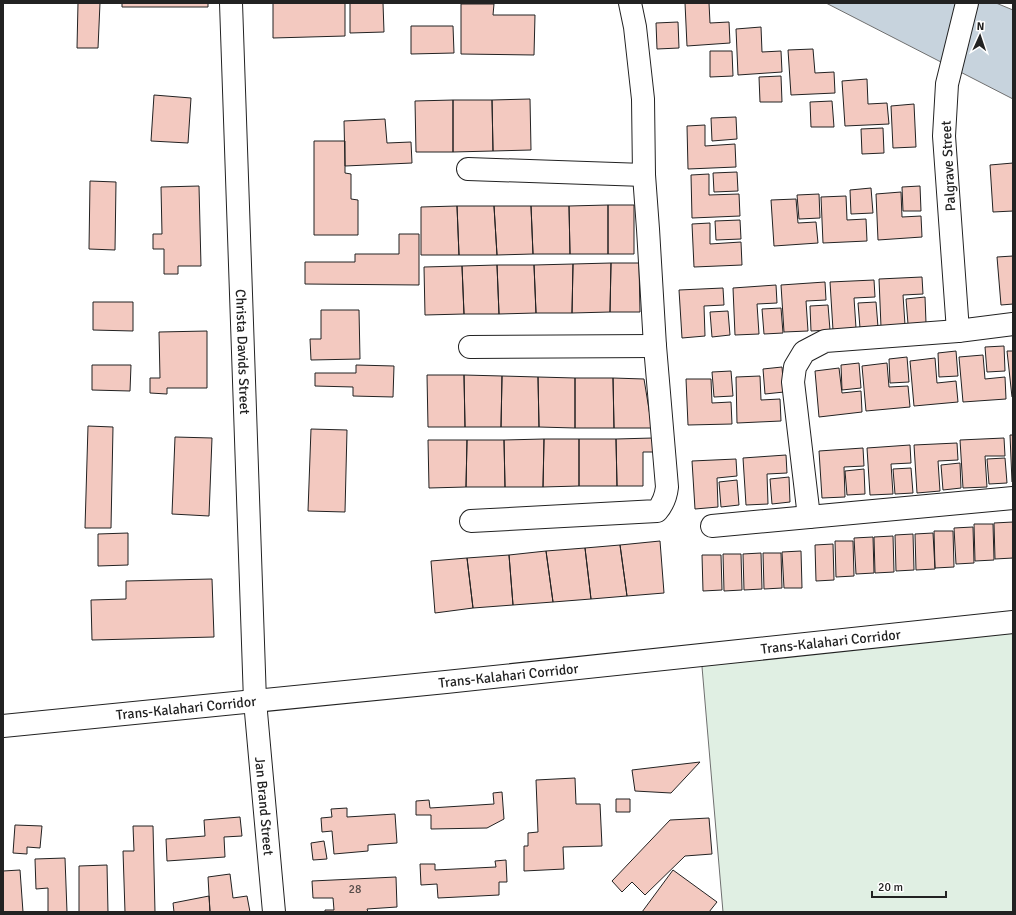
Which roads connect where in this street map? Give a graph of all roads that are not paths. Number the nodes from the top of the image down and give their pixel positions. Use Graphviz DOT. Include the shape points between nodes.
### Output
graph roads {
  1 [pos="231,3"];
  2 [pos="630,3"];
  3 [pos="967,3"];
  4 [pos="468,169"];
  5 [pos="644,175"];
  6 [pos="1013,324"];
  7 [pos="958,331"];
  8 [pos="655,346"];
  9 [pos="470,347"];
  10 [pos="1013,498"];
  11 [pos="809,517"];
  12 [pos="471,521"];
  13 [pos="712,526"];
  14 [pos="1013,622"];
  15 [pos="255,701"];
  16 [pos="3,726"];
  17 [pos="274,912"];
  1 -- 15 [label="main road, Christa Davids Street"];
  2 -- 5 [label="main road" via="643,99"];
  3 -- 7 [label="main road, Palgrave Street" via="947,84 944,136"];
  4 -- 5 [label="main road"];
  5 -- 8 [label="main road"];
  6 -- 7 [label="main road"];
  7 -- 11 [label="main road" via="825,341 804,352 796,367 793,382"];
  8 -- 9 [label="main road"];
  8 -- 12 [label="main road" via="667,487 657,511"];
  10 -- 11 [label="main road"];
  11 -- 13 [label="main road"];
  14 -- 15 [label="main road, Trans-Kalahari Corridor"];
  15 -- 16 [label="main road, Trans-Kalahari Corridor"];
  15 -- 17 [label="main road, Jan Brand Street"];
}
